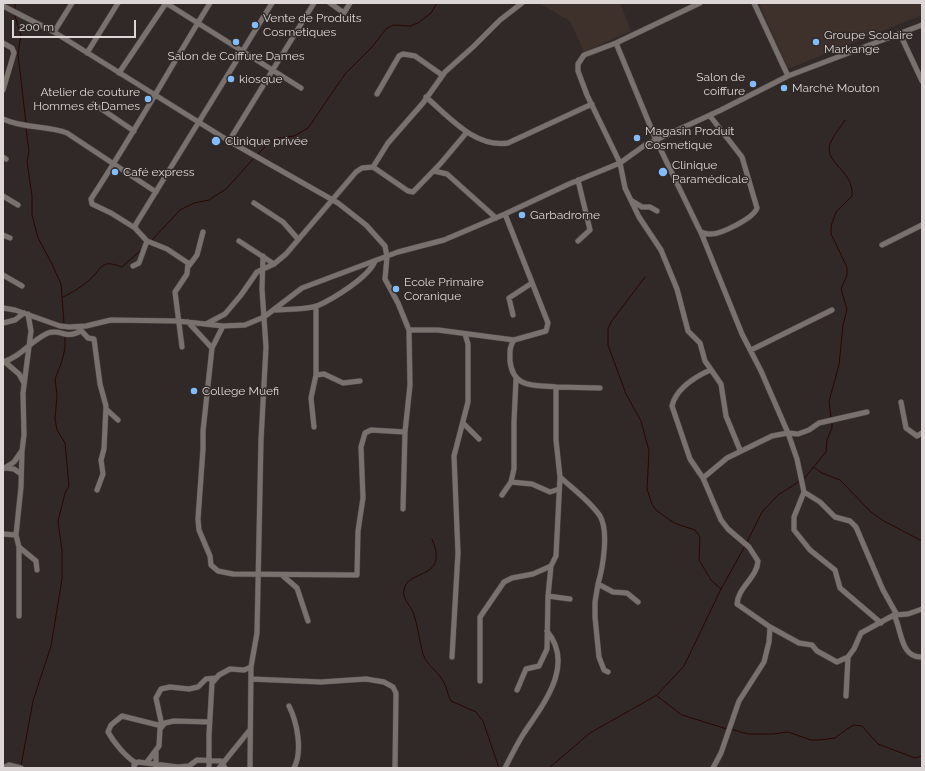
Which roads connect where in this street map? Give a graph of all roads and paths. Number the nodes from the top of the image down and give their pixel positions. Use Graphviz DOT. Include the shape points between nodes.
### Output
graph roads {
  1 [pos="72,3"];
  2 [pos="118,3"];
  3 [pos="210,3"];
  4 [pos="272,3"];
  5 [pos="314,3"];
  6 [pos="330,3"];
  7 [pos="350,3"];
  8 [pos="522,3"];
  9 [pos="700,3"];
  10 [pos="754,3"];
  11 [pos="3,6"];
  12 [pos="198,22"];
  13 [pos="922,25"];
  14 [pos="54,32"];
  15 [pos="900,34"];
  16 [pos="3,43"];
  17 [pos="616,43"];
  18 [pos="243,51"];
  19 [pos="88,53"];
  20 [pos="273,69"];
  21 [pos="119,73"];
  22 [pos="442,76"];
  23 [pos="788,76"];
  24 [pos="922,81"];
  25 [pos="301,88"];
  26 [pos="3,90"];
  27 [pos="377,94"];
  28 [pos="154,95"];
  29 [pos="426,97"];
  30 [pos="94,104"];
  31 [pos="592,104"];
  32 [pos="710,116"];
  33 [pos="3,119"];
  34 [pos="200,121"];
  35 [pos="134,131"];
  36 [pos="467,132"];
  37 [pos="656,140"];
  38 [pos="229,141"];
  39 [pos="620,163"];
  40 [pos="114,164"];
  41 [pos="373,167"];
  42 [pos="434,171"];
  43 [pos="578,180"];
  44 [pos="156,192"];
  45 [pos="3,196"];
  46 [pos="331,199"];
  47 [pos="632,201"];
  48 [pos="254,203"];
  49 [pos="18,205"];
  50 [pos="657,211"];
  51 [pos="505,214"];
  52 [pos="496,218"];
  53 [pos="922,225"];
  54 [pos="135,228"];
  55 [pos="203,232"];
  56 [pos="700,232"];
  57 [pos="3,235"];
  58 [pos="10,238"];
  59 [pos="298,240"];
  60 [pos="147,241"];
  61 [pos="239,241"];
  62 [pos="578,241"];
  63 [pos="882,245"];
  64 [pos="263,256"];
  65 [pos="387,257"];
  66 [pos="375,261"];
  67 [pos="274,264"];
  68 [pos="133,266"];
  69 [pos="188,267"];
  70 [pos="263,269"];
  71 [pos="3,275"];
  72 [pos="532,283"];
  73 [pos="22,286"];
  74 [pos="316,306"];
  75 [pos="3,308"];
  76 [pos="273,310"];
  77 [pos="832,310"];
  78 [pos="26,314"];
  79 [pos="513,315"];
  80 [pos="264,317"];
  81 [pos="178,321"];
  82 [pos="188,322"];
  83 [pos="3,323"];
  84 [pos="206,324"];
  85 [pos="223,326"];
  86 [pos="79,329"];
  87 [pos="409,330"];
  88 [pos="465,334"];
  89 [pos="514,340"];
  90 [pos="29,344"];
  91 [pos="182,346"];
  92 [pos="212,348"];
  93 [pos="751,350"];
  94 [pos="4,362"];
  95 [pos="710,370"];
  96 [pos="316,375"];
  97 [pos="516,379"];
  98 [pos="360,381"];
  99 [pos="24,382"];
  100 [pos="556,386"];
  101 [pos="600,388"];
  102 [pos="901,402"];
  103 [pos="106,409"];
  104 [pos="867,412"];
  105 [pos="118,420"];
  106 [pos="463,423"];
  107 [pos="314,427"];
  108 [pos="405,432"];
  109 [pos="788,433"];
  110 [pos="922,433"];
  111 [pos="479,439"];
  112 [pos="740,450"];
  113 [pos="22,451"];
  114 [pos="3,469"];
  115 [pos="21,474"];
  116 [pos="560,477"];
  117 [pos="703,478"];
  118 [pos="511,482"];
  119 [pos="559,489"];
  120 [pos="97,490"];
  121 [pos="804,492"];
  122 [pos="502,496"];
  123 [pos="403,509"];
  124 [pos="3,534"];
  125 [pos="16,535"];
  126 [pos="18,547"];
  127 [pos="551,566"];
  128 [pos="37,570"];
  129 [pos="258,574"];
  130 [pos="282,575"];
  131 [pos="598,584"];
  132 [pos="548,596"];
  133 [pos="570,599"];
  134 [pos="638,602"];
  135 [pos="922,609"];
  136 [pos="895,615"];
  137 [pos="19,616"];
  138 [pos="308,621"];
  139 [pos="881,623"];
  140 [pos="770,627"];
  141 [pos="547,631"];
  142 [pos="452,657"];
  143 [pos="848,657"];
  144 [pos="922,658"];
  145 [pos="251,667"];
  146 [pos="608,672"];
  147 [pos="216,678"];
  148 [pos="251,678"];
  149 [pos="480,681"];
  150 [pos="517,690"];
  151 [pos="846,696"];
  152 [pos="289,706"];
  153 [pos="210,722"];
  154 [pos="162,726"];
  155 [pos="250,728"];
  156 [pos="156,751"];
  157 [pos="208,761"];
  158 [pos="223,761"];
  159 [pos="147,762"];
  160 [pos="135,765"];
  161 [pos="156,766"];
  162 [pos="180,767"];
  163 [pos="189,767"];
  164 [pos="3,768"];
  165 [pos="21,768"];
  166 [pos="209,768"];
  167 [pos="219,768"];
  168 [pos="225,768"];
  169 [pos="250,768"];
  170 [pos="294,768"];
  171 [pos="395,768"];
  172 [pos="505,768"];
  173 [pos="713,768"];
  1 -- 14 [label="street"];
  2 -- 19 [label="street"];
  3 -- 12 [label="street"];
  4 -- 18 [label="street"];
  5 -- 20 [label="street"];
  6 -- 7 [label="street" via="344,13"];
  8 -- 22 [label="street" via="500,20"];
  9 -- 17 [label="street"];
  10 -- 23 [label="street"];
  11 -- 14 [label="street"];
  12 -- 18 [label="street"];
  12 -- 21 [label="street" via="166,3"];
  12 -- 28 [label="street"];
  13 -- 15 [label="street"];
  14 -- 19 [label="street"];
  15 -- 23 [label="street"];
  15 -- 24 [label="street"];
  16 -- 26 [label="street" via="12,48 14,53"];
  17 -- 31 [label="street" via="584,55 580,60 578,71"];
  17 -- 37 [label="street"];
  18 -- 20 [label="street"];
  18 -- 34 [label="street"];
  19 -- 21 [label="street"];
  20 -- 25 [label="street"];
  20 -- 38 [label="street"];
  21 -- 28 [label="street"];
  22 -- 27 [label="street" via="415,56 403,54 399,56"];
  22 -- 29 [label="street"];
  23 -- 32 [label="street"];
  28 -- 34 [label="street"];
  28 -- 35 [label="street"];
  29 -- 36 [label="street"];
  29 -- 41 [label="street" via="388,143"];
  30 -- 35 [label="street"];
  31 -- 36 [label="street" via="508,143 496,144"];
  31 -- 39 [label="street"];
  32 -- 37 [label="street"];
  32 -- 56 [label="street" via="742,157 757,208 754,214 726,230 712,234"];
  33 -- 40 [label="street" via="21,126 67,133"];
  34 -- 38 [label="street"];
  34 -- 44 [label="street"];
  35 -- 40 [label="street"];
  36 -- 42 [label="street"];
  37 -- 39 [label="street"];
  37 -- 56 [label="street"];
  38 -- 46 [label="street"];
  39 -- 43 [label="street"];
  39 -- 47 [label="street" via="623,182"];
  40 -- 44 [label="street"];
  40 -- 54 [label="street" via="91,202"];
  41 -- 42 [label="street" via="410,192"];
  41 -- 46 [label="street" via="359,169"];
  42 -- 52 [label="street" via="447,174"];
  43 -- 51 [label="street"];
  43 -- 62 [label="street" via="590,230"];
  44 -- 54 [label="street" via="139,216"];
  45 -- 49 [label="street"];
  46 -- 59 [label="street"];
  46 -- 65 [label="street" via="357,217 378,237 385,246"];
  47 -- 50 [label="street"];
  47 -- 95 [label="street" via="639,217 661,250 677,289 686,326 700,343"];
  48 -- 59 [label="street" via="283,222"];
  51 -- 52 [label="street"];
  51 -- 72 [label="street"];
  52 -- 65 [label="street" via="444,240"];
  53 -- 63 [label="street"];
  54 -- 60 [label="street"];
  55 -- 69 [label="street" via="200,247"];
  56 -- 93 [label="street"];
  57 -- 58 [label="street"];
  59 -- 67 [label="street"];
  60 -- 68 [label="street" via="139,263"];
  60 -- 69 [label="street" via="185,260"];
  61 -- 64 [label="street"];
  64 -- 67 [label="street"];
  64 -- 70 [label="street"];
  65 -- 66 [label="street"];
  65 -- 87 [label="street" via="385,279"];
  66 -- 74 [label="street" via="371,270 344,291"];
  66 -- 76 [label="street" via="302,288"];
  67 -- 70 [label="street"];
  69 -- 81 [label="street" via="187,274 175,292"];
  70 -- 80 [label="street"];
  70 -- 84 [label="street" via="253,276 225,314"];
  71 -- 73 [label="street"];
  72 -- 79 [label="street" via="509,298"];
  72 -- 89 [label="street" via="548,328 546,331"];
  74 -- 76 [label="street"];
  74 -- 96 [label="street"];
  75 -- 78 [label="street"];
  76 -- 80 [label="street"];
  77 -- 93 [label="street"];
  78 -- 83 [label="street"];
  78 -- 86 [label="street" via="60,326"];
  78 -- 90 [label="street" via="31,331"];
  80 -- 85 [label="street" via="245,325"];
  80 -- 129 [label="street" via="266,347"];
  81 -- 82 [label="street"];
  81 -- 86 [label="street" via="111,320"];
  81 -- 91 [label="street"];
  82 -- 84 [label="street"];
  82 -- 92 [label="street"];
  84 -- 85 [label="street"];
  85 -- 92 [label="street"];
  86 -- 90 [label="street" via="70,336 52,332"];
  86 -- 103 [label="street" via="88,338 94,339"];
  87 -- 88 [label="street" via="424,329"];
  87 -- 108 [label="street" via="410,385"];
  88 -- 89 [label="street"];
  88 -- 106 [label="street" via="468,344 468,402"];
  89 -- 97 [label="street" via="509,350 511,368"];
  90 -- 94 [label="street" via="17,357"];
  90 -- 99 [label="street"];
  92 -- 129 [label="street" via="203,431 199,530 211,565 216,569 233,574"];
  93 -- 109 [label="street"];
  94 -- 99 [label="street" via="19,374"];
  95 -- 112 [label="street" via="721,384 726,416"];
  95 -- 117 [label="street" via="697,376 679,392 672,406 690,459"];
  96 -- 98 [label="street" via="324,374 343,383"];
  96 -- 107 [label="street" via="311,398"];
  97 -- 100 [label="street" via="525,384"];
  97 -- 118 [label="street" via="514,469"];
  99 -- 113 [label="street"];
  100 -- 101 [label="street"];
  100 -- 116 [label="street" via="556,440"];
  102 -- 110 [label="street" via="906,428 917,436"];
  103 -- 105 [label="street"];
  103 -- 120 [label="street" via="101,460 103,474"];
  104 -- 109 [label="street" via="819,423 798,434"];
  106 -- 111 [label="street"];
  106 -- 142 [label="street" via="454,456 458,553"];
  108 -- 123 [label="street"];
  108 -- 130 [label="street" via="371,430 366,431 364,435 361,447 363,498 358,530 357,575"];
  109 -- 112 [label="street" via="772,436"];
  109 -- 121 [label="street"];
  112 -- 117 [label="street" via="718,464"];
  113 -- 114 [label="street" via="14,462"];
  113 -- 115 [label="street"];
  114 -- 115 [label="street" via="12,468"];
  115 -- 125 [label="street"];
  116 -- 119 [label="street"];
  116 -- 131 [label="street" via="595,511 603,524 604,541"];
  117 -- 140 [label="street" via="717,514 725,526 749,547 758,561 756,569 740,592 737,604"];
  118 -- 119 [label="street" via="532,484 550,492"];
  118 -- 122 [label="street"];
  119 -- 127 [label="street" via="556,556"];
  121 -- 136 [label="street" via="835,516 850,521 856,527"];
  121 -- 139 [label="street" via="794,517 794,530 810,550 835,570 840,588"];
  124 -- 125 [label="street"];
  125 -- 126 [label="street"];
  126 -- 128 [label="street" via="36,561"];
  126 -- 137 [label="street"];
  127 -- 132 [label="street"];
  127 -- 149 [label="street" via="504,582 480,617"];
  129 -- 130 [label="street"];
  129 -- 145 [label="street" via="257,633"];
  130 -- 138 [label="street" via="297,588"];
  131 -- 134 [label="street" via="613,592 627,594"];
  131 -- 146 [label="street" via="595,612 599,657 604,670"];
  132 -- 133 [label="street"];
  132 -- 141 [label="street"];
  135 -- 136 [label="street"];
  136 -- 139 [label="street"];
  136 -- 144 [label="street" via="907,651 917,658"];
  139 -- 143 [label="street" via="861,633"];
  140 -- 143 [label="street" via="799,643 812,645 837,662"];
  140 -- 173 [label="street" via="764,662 739,701 721,754"];
  141 -- 150 [label="street" via="547,650 540,666 526,668"];
  141 -- 172 [label="street" via="559,654 555,678 550,693"];
  143 -- 151 [label="street"];
  145 -- 147 [label="street" via="244,670 230,669"];
  145 -- 148 [label="street"];
  147 -- 153 [label="street" via="211,686"];
  147 -- 154 [label="street" via="206,680 189,690 170,687 161,689 156,698"];
  148 -- 155 [label="street"];
  148 -- 171 [label="street" via="321,682 366,679 384,682 393,687 396,693"];
  152 -- 170 [label="street" via="294,719 298,748"];
  153 -- 154 [label="street" via="169,721"];
  153 -- 157 [label="street"];
  154 -- 156 [label="street"];
  154 -- 160 [label="street" via="122,716 111,725 108,732"];
  155 -- 158 [label="street" via="242,742"];
  155 -- 169 [label="street"];
  156 -- 159 [label="street"];
  156 -- 161 [label="street"];
  157 -- 158 [label="street"];
  157 -- 163 [label="street" via="196,761"];
  157 -- 166 [label="street"];
  158 -- 167 [label="street"];
  158 -- 168 [label="street"];
  159 -- 160 [label="street"];
  159 -- 161 [label="street"];
  161 -- 162 [label="street"];
  162 -- 163 [label="street"];
  164 -- 165 [label="street" via="9,765"];
}
